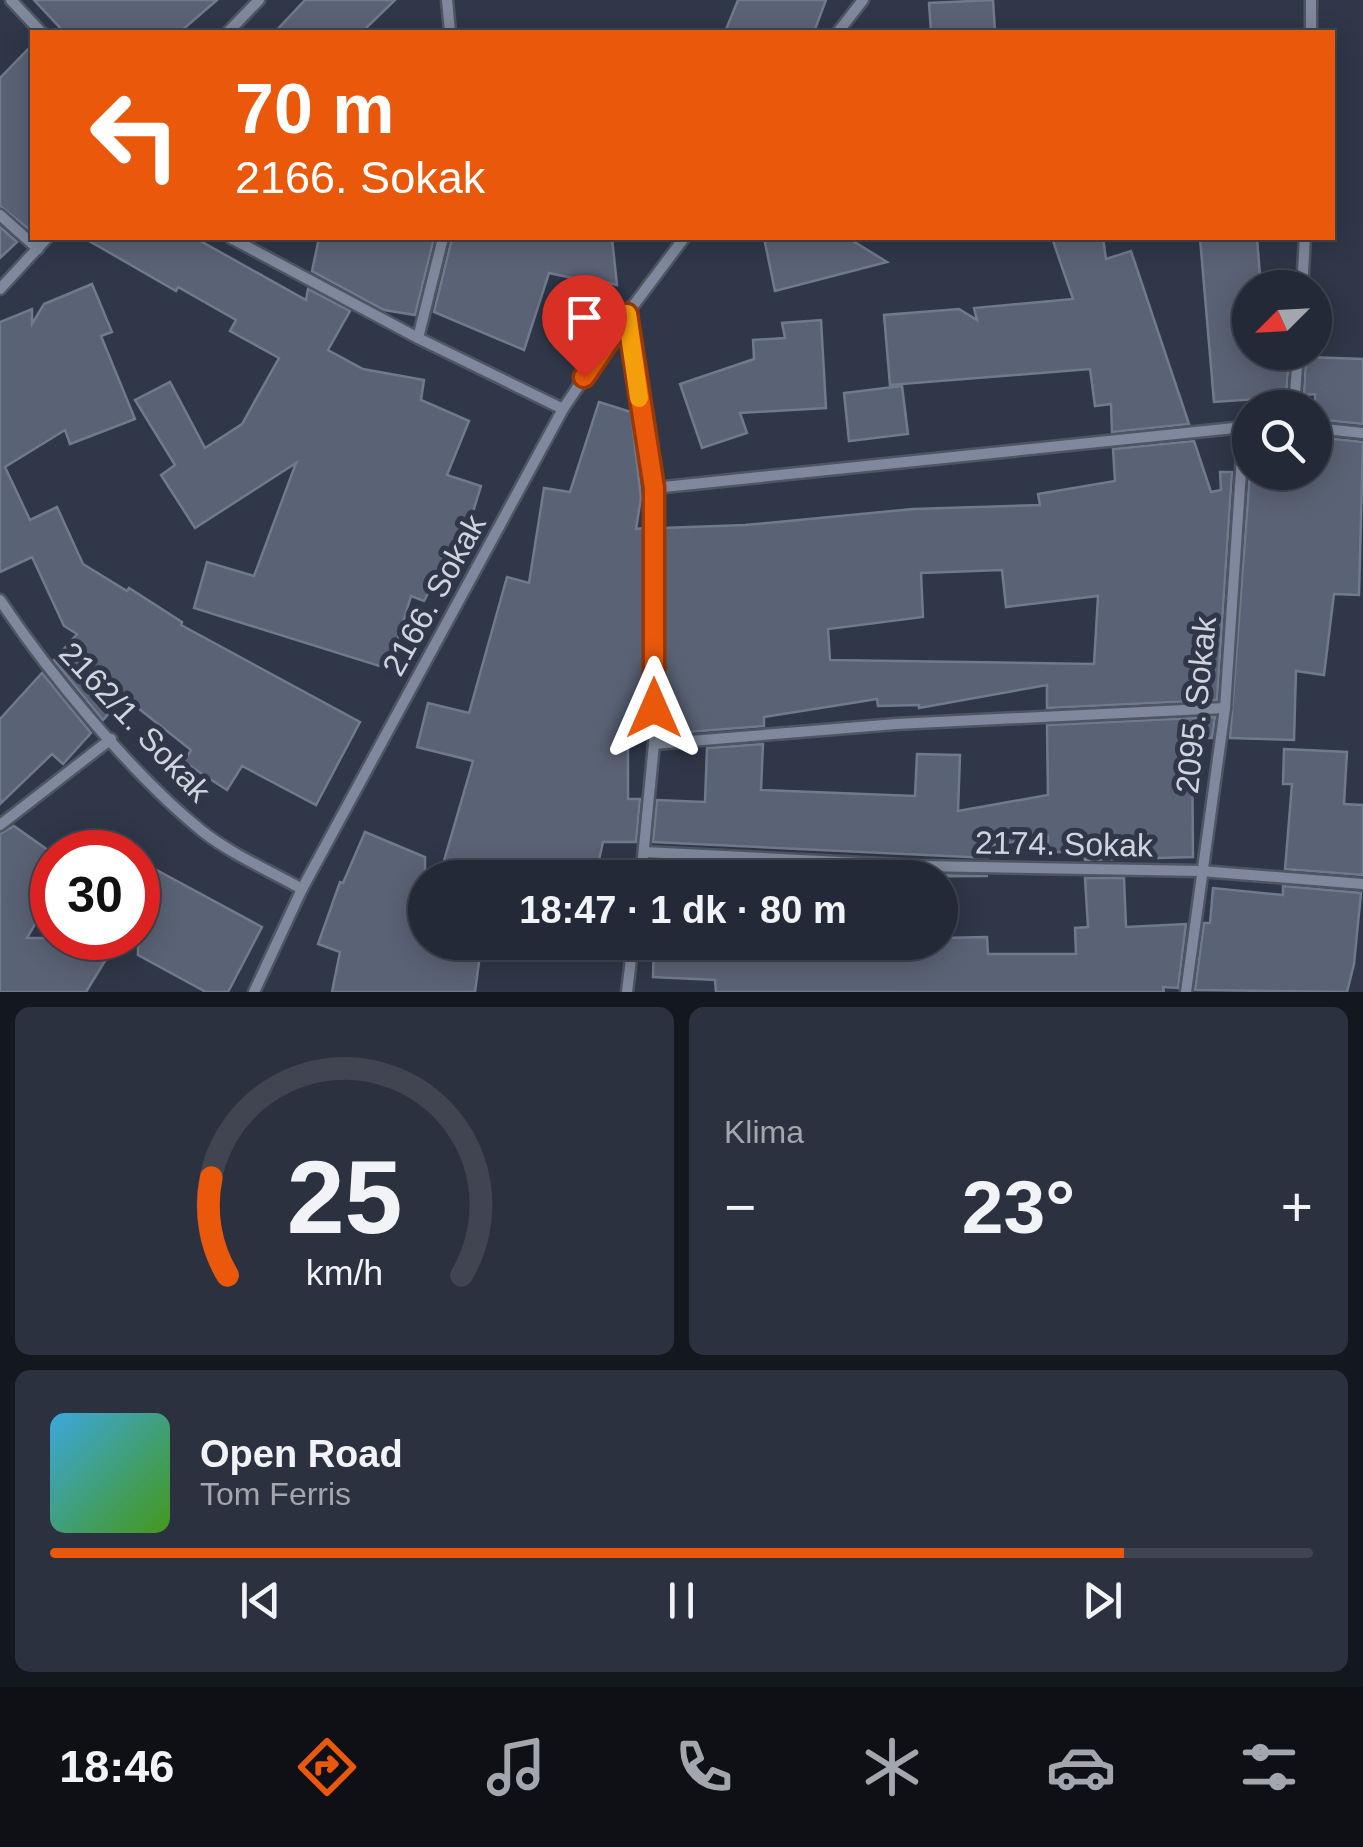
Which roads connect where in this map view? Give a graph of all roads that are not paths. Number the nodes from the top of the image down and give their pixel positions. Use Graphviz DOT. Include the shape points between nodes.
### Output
graph roads {
  1 [pos="11,0"];
  2 [pos="259,0"];
  3 [pos="447,0"];
  4 [pos="863,0"];
  5 [pos="1311,0"];
  6 [pos="39,30"];
  7 [pos="230,30"];
  8 [pos="450,30"];
  9 [pos="840,30"];
  10 [pos="1311,30"];
  11 [pos="0,215"];
  12 [pos="46,240"];
  13 [pos="235,240"];
  14 [pos="443,240"];
  15 [pos="682,240"];
  16 [pos="1305,240"];
  17 [pos="38,250"];
  18 [pos="1303,270"];
  19 [pos="0,289"];
  20 [pos="627,314"];
  21 [pos="418,338"];
  22 [pos="563,409"];
  23 [pos="1232,429"];
  24 [pos="1332,430"];
  25 [pos="1363,434"];
  26 [pos="654,488"];
  27 [pos="1242,490"];
  28 [pos="0,600"];
  29 [pos="1225,708"];
  30 [pos="111,740"];
  31 [pos="654,744"];
  32 [pos="0,826"];
  33 [pos="644,852"];
  34 [pos="643,860"];
  35 [pos="1201,871"];
  36 [pos="1363,884"];
  37 [pos="302,889"];
  38 [pos="631,960"];
  39 [pos="254,992"];
  40 [pos="627,992"];
  41 [pos="1186,992"];
  1 -- 6 [label="street"];
  2 -- 7 [label="street"];
  3 -- 8 [label="street"];
  4 -- 9 [label="street"];
  5 -- 10 [label="street"];
  11 -- 17 [label="street"];
  12 -- 17 [label="street"];
  13 -- 21 [label="street"];
  14 -- 21 [label="street"];
  15 -- 20 [label="street, 2166. Sokak"];
  16 -- 18 [label="street"];
  17 -- 19 [label="street"];
  20 -- 22 [label="street, 2166. Sokak"];
  20 -- 26 [label="street"];
  21 -- 22 [label="street"];
  22 -- 37 [label="street, 2166. Sokak"];
  23 -- 26 [label="street"];
  24 -- 25 [label="street"];
  26 -- 31 [label="street"];
  27 -- 29 [label="street, 2095. Sokak"];
  28 -- 30 [label="street, 2162/1. Sokak"];
  29 -- 31 [label="street"];
  29 -- 35 [label="street, 2095. Sokak"];
  30 -- 32 [label="street"];
  30 -- 37 [label="street, 2162/1. Sokak" via="204,832"];
  31 -- 33 [label="street"];
  33 -- 34 [label="street"];
  33 -- 35 [label="street, 2174. Sokak"];
  35 -- 36 [label="street, 2174. Sokak"];
  35 -- 41 [label="street, 2095. Sokak"];
  37 -- 39 [label="street, 2166. Sokak"];
  38 -- 40 [label="street"];
}
